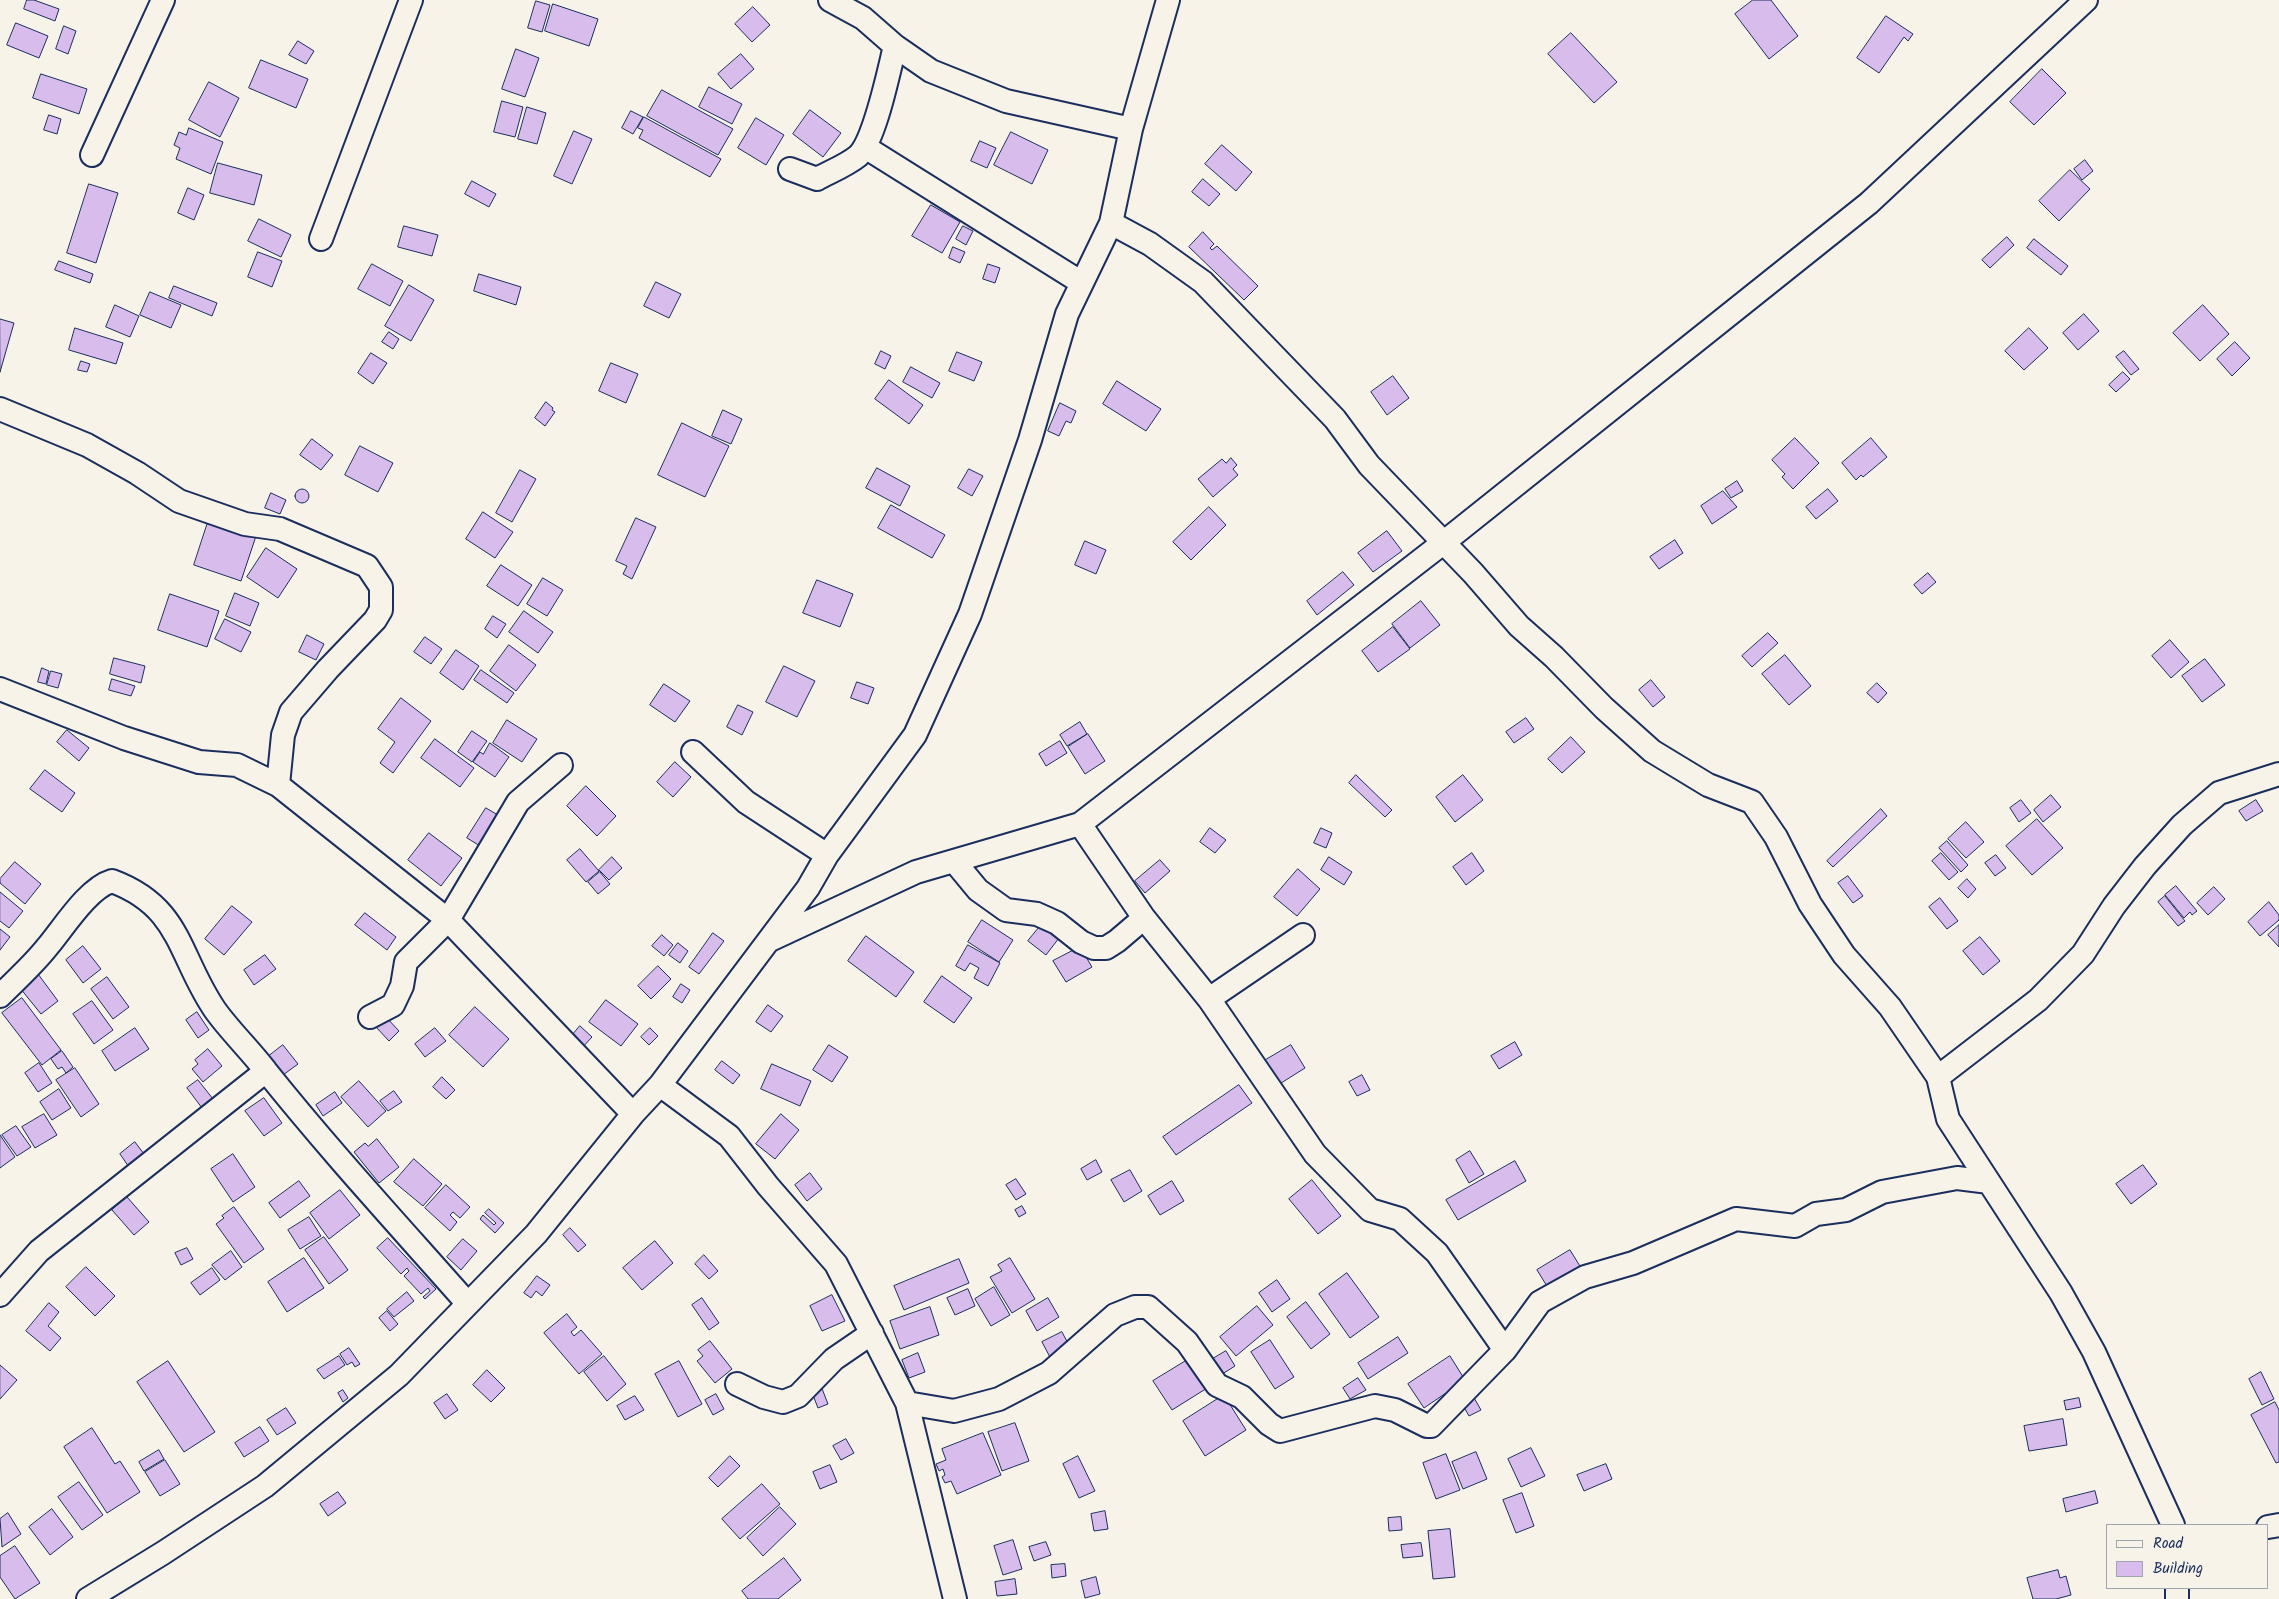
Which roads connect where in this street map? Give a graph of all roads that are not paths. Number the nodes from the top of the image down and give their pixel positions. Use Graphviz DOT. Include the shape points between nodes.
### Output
graph roads {
  1 [pos="163,0"];
  2 [pos="411,0"];
  3 [pos="830,0"];
  4 [pos="1168,0"];
  5 [pos="2086,0"];
  6 [pos="895,46"];
  7 [pos="1132,130"];
  8 [pos="865,147"];
  9 [pos="92,155"];
  10 [pos="790,169"];
  11 [pos="1111,223"];
  12 [pos="322,239"];
  13 [pos="1082,283"];
  14 [pos="0,409"];
  15 [pos="1443,543"];
  16 [pos="0,689"];
  17 [pos="693,752"];
  18 [pos="561,765"];
  19 [pos="2279,774"];
  20 [pos="278,785"];
  21 [pos="1080,824"];
  22 [pos="827,855"];
  23 [pos="954,861"];
  24 [pos="1144,918"];
  25 [pos="448,920"];
  26 [pos="1303,935"];
  27 [pos="766,942"];
  28 [pos="0,996"];
  29 [pos="1209,999"];
  30 [pos="370,1017"];
  31 [pos="266,1071"];
  32 [pos="1938,1077"];
  33 [pos="660,1085"];
  34 [pos="633,1114"];
  35 [pos="1989,1182"];
  36 [pos="0,1295"];
  37 [pos="468,1304"];
  38 [pos="872,1334"];
  39 [pos="1505,1350"];
  40 [pos="737,1384"];
  41 [pos="907,1403"];
  42 [pos="2173,1524"];
  43 [pos="88,1599"];
  44 [pos="955,1599"];
  1 -- 9 [label="street"];
  2 -- 12 [label="street"];
  3 -- 6 [label="street" via="863,18"];
  4 -- 7 [label="street"];
  5 -- 15 [label="street" via="1869,203"];
  6 -- 7 [label="street" via="931,71 1006,101"];
  6 -- 8 [label="street" via="884,93"];
  7 -- 11 [label="street"];
  8 -- 10 [label="street" via="857,156 818,179"];
  8 -- 13 [label="street"];
  11 -- 13 [label="street"];
  11 -- 15 [label="street" via="1150,244 1203,282 1335,419 1369,465"];
  13 -- 22 [label="street" via="1067,314 1030,440 970,614 945,672 915,735"];
  14 -- 20 [label="street" via="87,445 138,472 179,501 246,524 280,529 367,566 381,587 381,610 291,712 283,734"];
  15 -- 21 [label="street"];
  15 -- 32 [label="street" via="1519,626 1652,751 1708,785 1752,802 1776,837 1810,904 1844,955 1890,1007"];
  16 -- 20 [label="street" via="124,738 199,762 237,765"];
  17 -- 22 [label="street" via="746,802"];
  18 -- 25 [label="street" via="518,802"];
  19 -- 32 [label="street" via="2219,793 2182,824 2114,906 2082,954 2038,1000"];
  20 -- 25 [label="street"];
  21 -- 23 [label="street"];
  21 -- 24 [label="street"];
  22 -- 27 [label="street" via="808,888"];
  23 -- 24 [label="street" via="978,890 1006,910 1037,914 1057,923 1094,948 1106,948 1117,942"];
  23 -- 27 [label="street" via="916,872"];
  24 -- 29 [label="street"];
  25 -- 30 [label="street" via="406,962 402,986 393,1005"];
  25 -- 34 [label="street"];
  26 -- 29 [label="street"];
  27 -- 33 [label="street"];
  28 -- 31 [label="street" via="102,884 112,881 142,894 161,912 179,939 215,1010"];
  29 -- 39 [label="street" via="1315,1154 1370,1210 1400,1218 1437,1252"];
  31 -- 36 [label="street" via="39,1251"];
  31 -- 37 [label="street"];
  32 -- 35 [label="street" via="1948,1119"];
  33 -- 34 [label="street"];
  33 -- 38 [label="street" via="729,1136 836,1264"];
  34 -- 37 [label="street" via="536,1234"];
  35 -- 39 [label="street" via="1958,1178 1882,1192 1846,1210 1816,1214 1795,1226 1736,1219 1633,1264 1585,1277 1540,1302"];
  35 -- 42 [label="street" via="2061,1293 2094,1352"];
  37 -- 43 [label="street" via="399,1375 265,1486"];
  38 -- 40 [label="street" via="834,1359 798,1396 783,1402"];
  38 -- 41 [label="street"];
  39 -- 41 [label="street" via="1431,1426 1396,1410 1375,1406 1280,1431 1242,1396 1217,1386 1187,1342 1148,1307 1135,1306 1115,1315 1049,1373 999,1399 954,1411"];
  41 -- 44 [label="street"];
}
